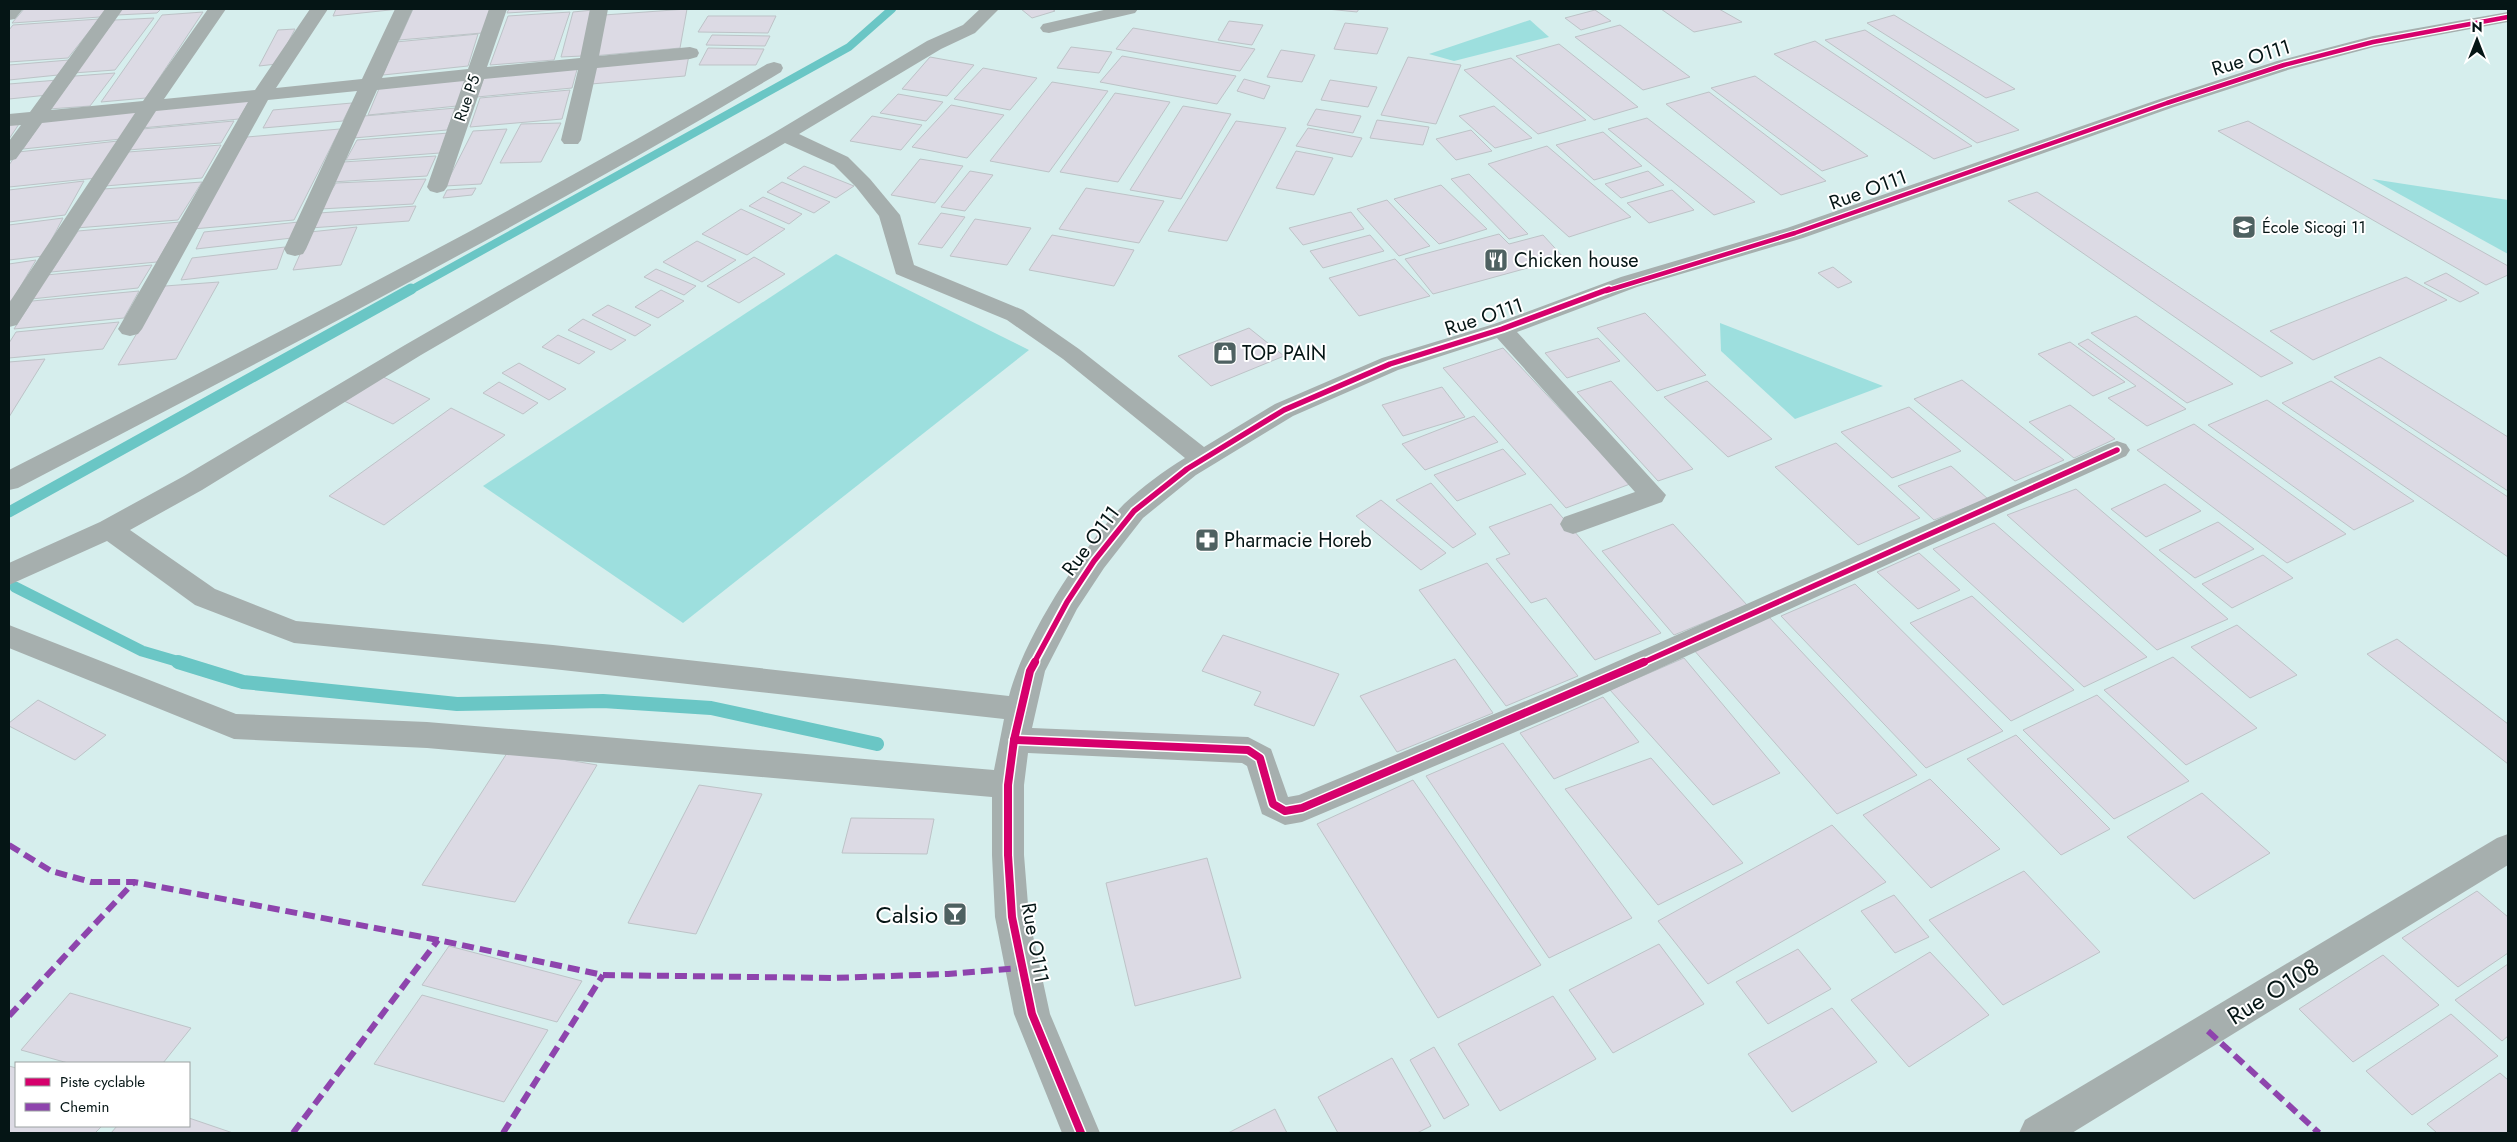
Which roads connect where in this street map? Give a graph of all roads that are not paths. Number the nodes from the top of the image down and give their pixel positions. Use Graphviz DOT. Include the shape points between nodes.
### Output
graph roads {
  1 [pos="14,9"];
  2 [pos="114,9"];
  3 [pos="217,9"];
  4 [pos="319,9"];
  5 [pos="404,9"];
  6 [pos="498,9"];
  7 [pos="599,9"];
  8 [pos="990,9"];
  9 [pos="1129,9"];
  10 [pos="9,15"];
  11 [pos="2508,17"];
  12 [pos="1049,28"];
  13 [pos="690,53"];
  14 [pos="589,62"];
  15 [pos="774,68"];
  16 [pos="476,72"];
  17 [pos="370,83"];
  18 [pos="262,94"];
  19 [pos="150,105"];
  20 [pos="37,117"];
  21 [pos="9,120"];
  22 [pos="784,135"];
  23 [pos="571,140"];
  24 [pos="9,154"];
  25 [pos="437,187"];
  26 [pos="295,249"];
  27 [pos="9,320"];
  28 [pos="130,329"];
  29 [pos="1502,329"];
  30 [pos="2117,450"];
  31 [pos="1203,459"];
  32 [pos="9,481"];
  33 [pos="1573,524"];
  34 [pos="109,529"];
  35 [pos="9,576"];
  36 [pos="9,636"];
  37 [pos="1020,709"];
  38 [pos="1014,740"];
  39 [pos="1008,784"];
  40 [pos="2508,848"];
  41 [pos="1081,1133"];
  42 [pos="2038,1133"];
  1 -- 10 [label="street"];
  2 -- 20 [label="street"];
  3 -- 19 [label="street"];
  4 -- 18 [label="street"];
  5 -- 17 [label="street"];
  6 -- 16 [label="street, Rue P5"];
  7 -- 14 [label="street"];
  8 -- 22 [label="street" via="970,29 934,45"];
  9 -- 12 [label="street"];
  11 -- 29 [label="street, Rue O111" via="2373,42 2284,64 1795,233 1629,282"];
  13 -- 14 [label="street"];
  14 -- 16 [label="street"];
  14 -- 23 [label="street"];
  15 -- 32 [label="street" via="622,159 485,233"];
  16 -- 17 [label="street"];
  16 -- 25 [label="street, Rue P5"];
  17 -- 18 [label="street"];
  17 -- 26 [label="street"];
  18 -- 19 [label="street"];
  18 -- 28 [label="street"];
  19 -- 20 [label="street"];
  19 -- 27 [label="street"];
  20 -- 21 [label="street"];
  20 -- 24 [label="street"];
  22 -- 31 [label="street" via="841,161 863,183 889,215 904,269 1014,315 1071,354"];
  22 -- 34 [label="street" via="413,350 193,483"];
  29 -- 31 [label="street, Rue O111" via="1390,364 1301,402"];
  29 -- 33 [label="street" via="1653,495"];
  30 -- 38 [label="street" via="1567,697 1302,808 1285,812 1274,804 1260,758 1248,750"];
  31 -- 37 [label="street, Rue O111" via="1134,511 1094,561 1067,602 1030,671"];
  34 -- 35 [label="street"];
  34 -- 37 [label="street" via="205,597 294,632 553,656"];
  36 -- 39 [label="street" via="234,726 427,735"];
  37 -- 38 [label="street, Rue O111"];
  38 -- 39 [label="street, Rue O111"];
  39 -- 41 [label="street, Rue O111" via="1012,917 1021,968 1032,1014"];
  40 -- 42 [label="street, Rue O108"];
}
